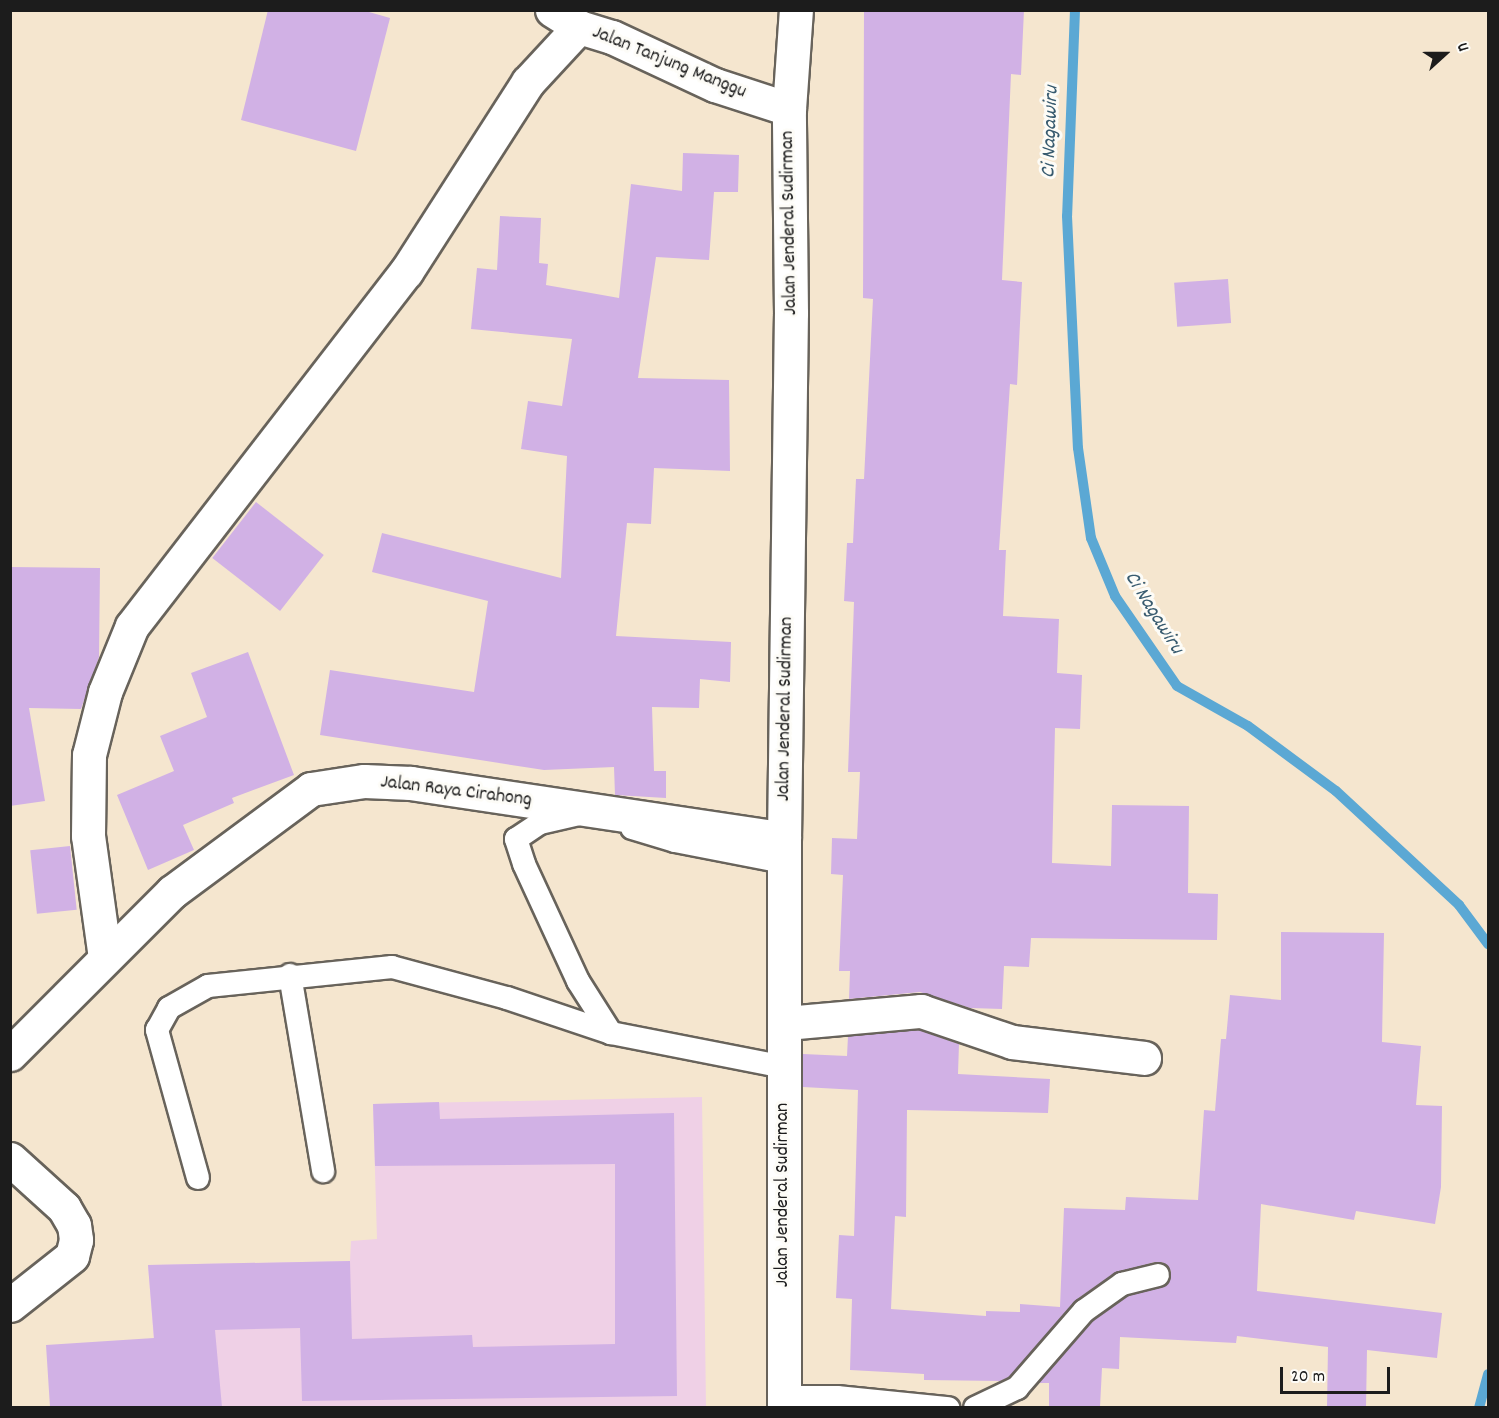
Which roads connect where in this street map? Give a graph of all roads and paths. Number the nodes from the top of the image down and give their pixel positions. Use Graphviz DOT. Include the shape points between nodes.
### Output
graph roads {
  1 [pos="796,10"];
  2 [pos="565,19"];
  3 [pos="789,109"];
  4 [pos="784,851"];
  5 [pos="105,958"];
  6 [pos="290,975"];
  7 [pos="786,1023"];
  8 [pos="611,1033"];
  9 [pos="10,1054"];
  10 [pos="1144,1058"];
  11 [pos="784,1067"];
  12 [pos="10,1159"];
  13 [pos="323,1172"];
  14 [pos="198,1178"];
  15 [pos="1158,1275"];
  16 [pos="10,1305"];
  17 [pos="784,1402"];
  18 [pos="948,1407"];
  19 [pos="975,1407"];
  1 -- 3 [label="main road, Jalan Jenderal Sudirman"];
  2 -- 3 [label="main road, Jalan Tanjung Manggu" via="715,85"];
  2 -- 5 [label="main road" via="406,272 132,626 105,692 89,755 88,836"];
  3 -- 4 [label="main road, Jalan Jenderal Sudirman" via="791,313"];
  4 -- 5 [label="main road, Jalan Raya Cirahong" via="411,783 364,781 311,789 172,892"];
  4 -- 7 [label="main road, Jalan Jenderal Sudirman"];
  4 -- 8 [label="lane" via="675,842 621,825 600,813 540,823 516,838 524,864 578,981"];
  5 -- 9 [label="main road, Jalan Raya Cirahong"];
  6 -- 8 [label="lane" via="392,967 507,998"];
  6 -- 13 [label="lane"];
  6 -- 14 [label="lane" via="208,986 169,1008 158,1030"];
  7 -- 10 [label="main road" via="921,1011 1012,1042"];
  7 -- 11 [label="main road, Jalan Jenderal Sudirman"];
  8 -- 11 [label="lane"];
  11 -- 17 [label="main road, Jalan Jenderal Sudirman"];
  12 -- 16 [label="main road" via="64,1208 74,1225 76,1240 72,1256"];
  15 -- 19 [label="lane" via="1122,1284 1084,1311 1044,1352 1017,1388"];
  17 -- 18 [label="lane" via="837,1397"];
}
